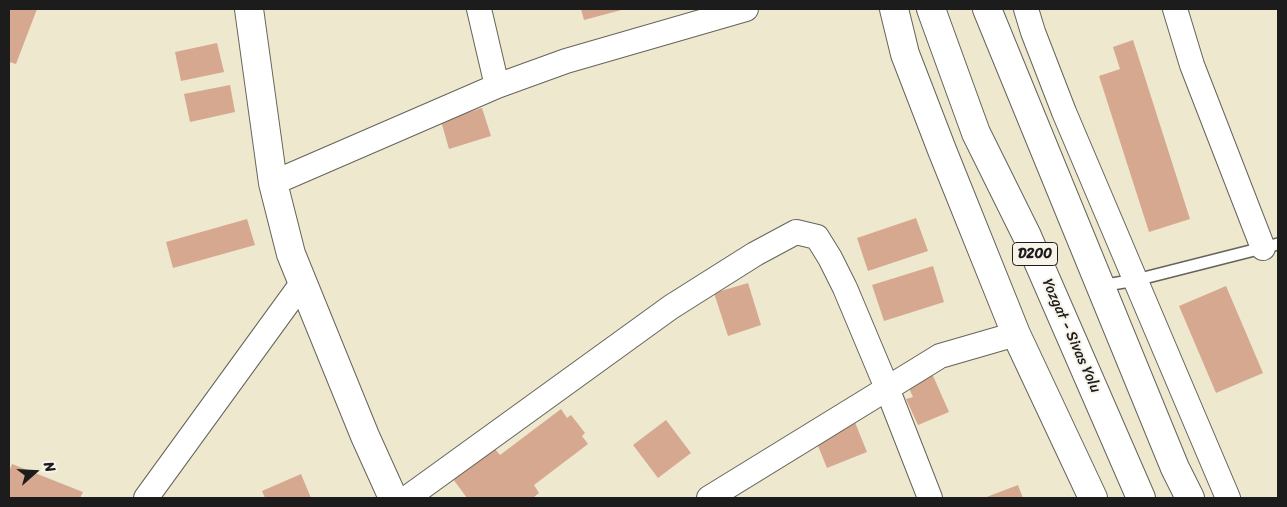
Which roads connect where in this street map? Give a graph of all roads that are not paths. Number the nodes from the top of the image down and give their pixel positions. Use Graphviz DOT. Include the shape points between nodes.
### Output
graph roads {
  1 [pos="249,9"];
  2 [pos="479,9"];
  3 [pos="746,9"];
  4 [pos="894,9"];
  5 [pos="931,9"];
  6 [pos="987,9"];
  7 [pos="1026,9"];
  8 [pos="1175,9"];
  9 [pos="497,86"];
  10 [pos="273,183"];
  11 [pos="1270,246"];
  12 [pos="1136,280"];
  13 [pos="303,282"];
  14 [pos="1100,286"];
  15 [pos="1016,334"];
  16 [pos="886,388"];
  17 [pos="146,498"];
  18 [pos="393,498"];
  19 [pos="407,498"];
  20 [pos="709,498"];
  21 [pos="930,498"];
  22 [pos="1093,498"];
  23 [pos="1141,498"];
  24 [pos="1190,498"];
  25 [pos="1228,498"];
  1 -- 10 [label="main road"];
  2 -- 9 [label="street"];
  3 -- 9 [label="street" via="566,61"];
  4 -- 15 [label="main road" via="908,62"];
  5 -- 23 [label="main road, Yozgat - Sivas Yolu / D200" via="976,134 1027,236"];
  6 -- 14 [label="main road"];
  7 -- 12 [label="street" via="1051,80"];
  8 -- 11 [label="street" via="1192,65"];
  9 -- 10 [label="street"];
  10 -- 13 [label="main road" via="291,254"];
  11 -- 12 [label="lane"];
  12 -- 14 [label="lane"];
  12 -- 25 [label="street"];
  13 -- 17 [label="street"];
  13 -- 18 [label="main road" via="364,436"];
  14 -- 24 [label="main road"];
  15 -- 16 [label="street" via="940,356"];
  15 -- 22 [label="main road"];
  16 -- 19 [label="street" via="830,258 817,237 796,232 671,307"];
  16 -- 20 [label="street"];
  16 -- 21 [label="street"];
}
